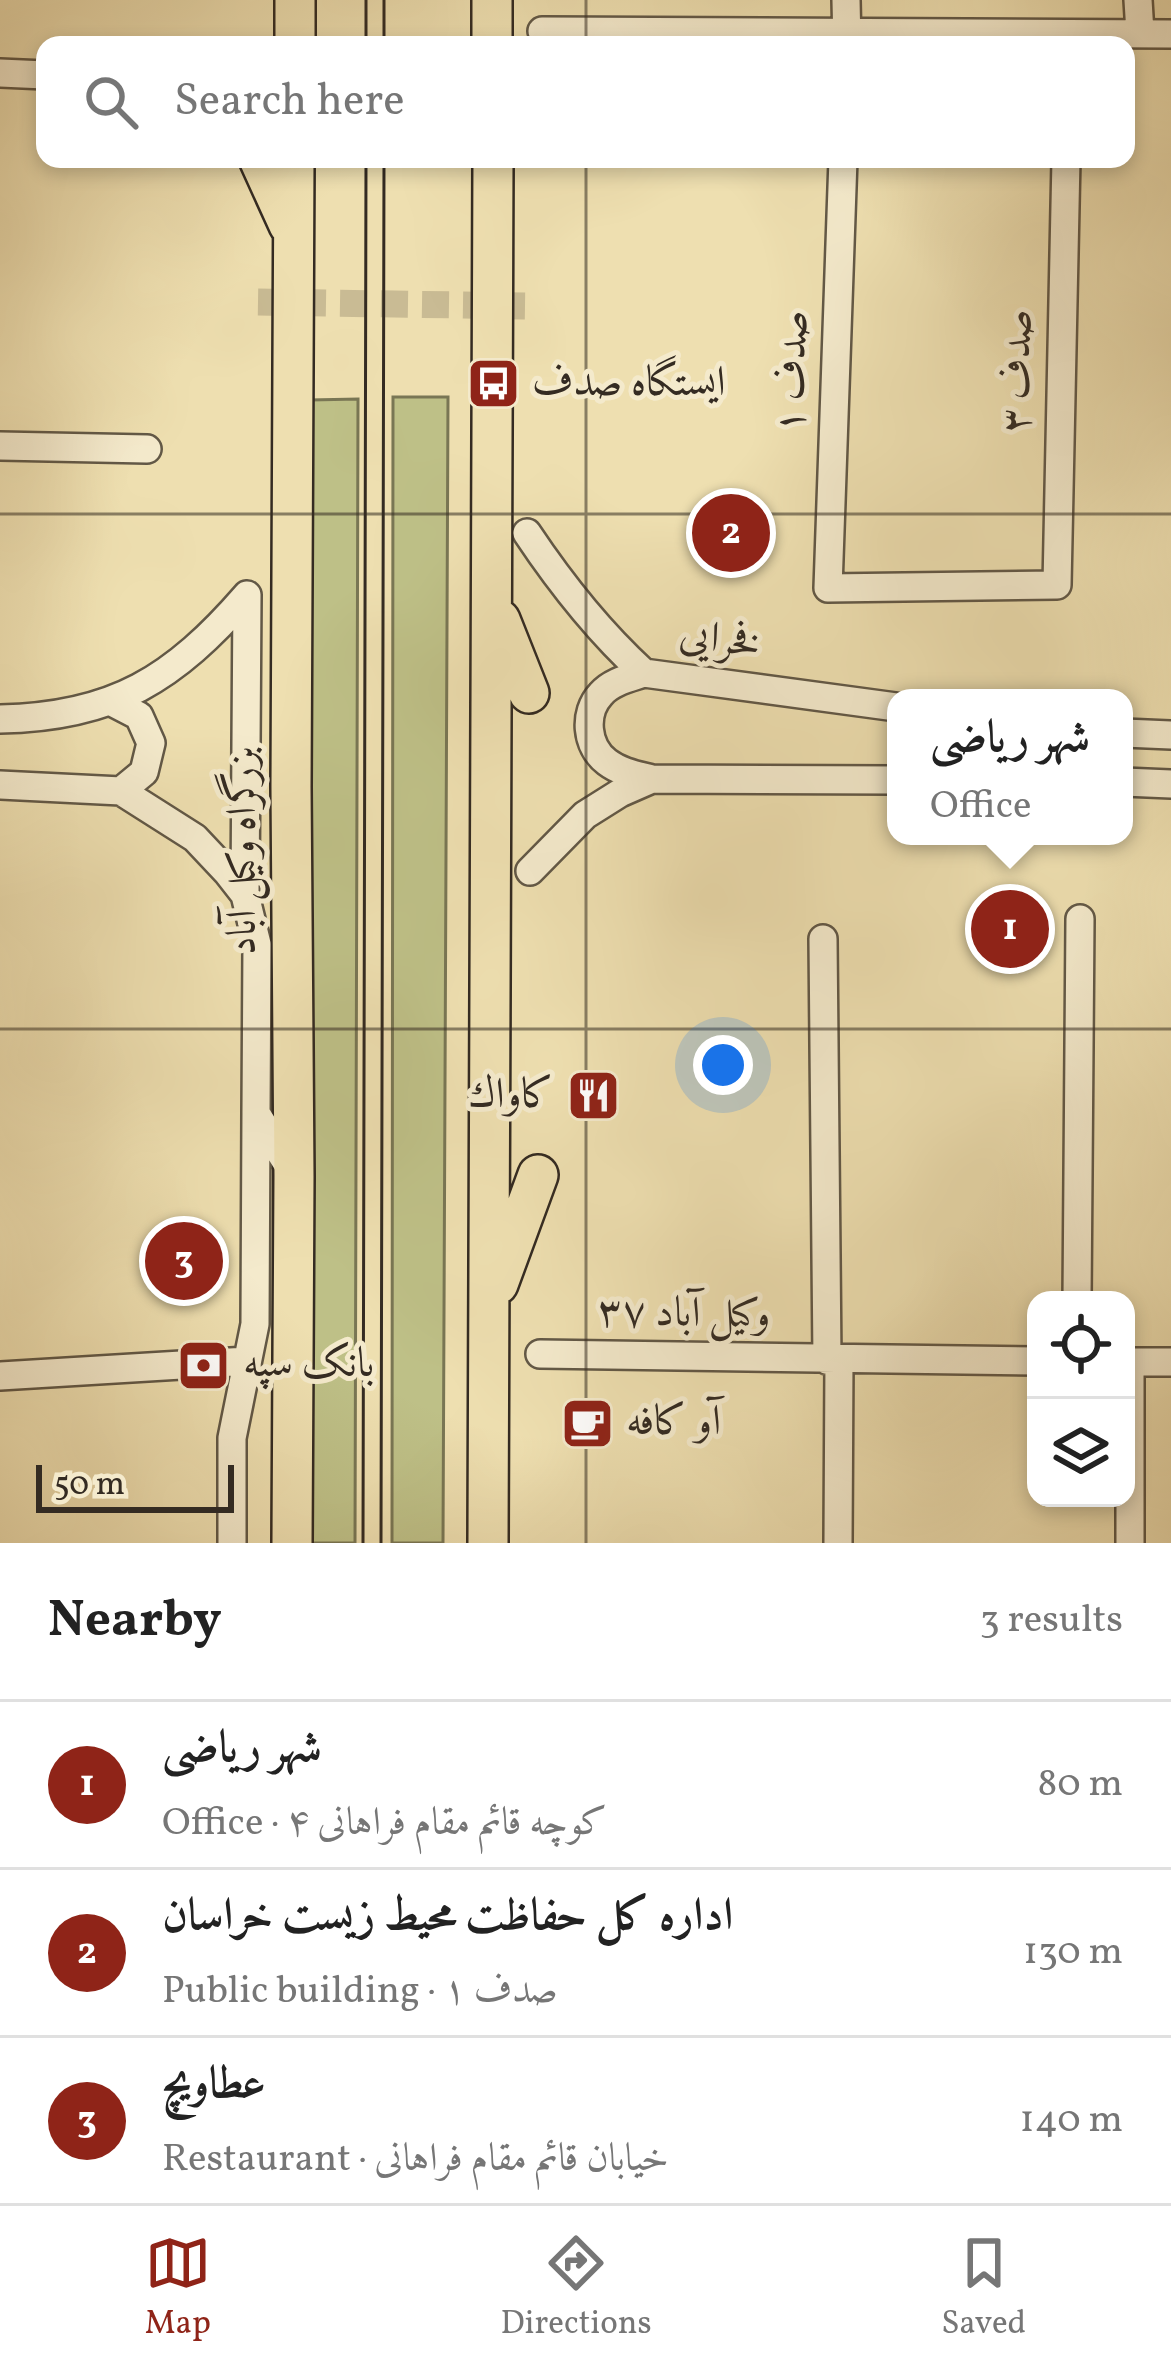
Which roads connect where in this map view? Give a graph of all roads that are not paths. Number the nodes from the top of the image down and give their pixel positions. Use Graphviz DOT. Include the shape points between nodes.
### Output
graph roads {
  1 [pos="295,0"];
  2 [pos="492,0"];
  3 [pos="846,0"];
  4 [pos="1138,0"];
  5 [pos="555,31"];
  6 [pos="1140,33"];
  7 [pos="1171,34"];
  8 [pos="295,36"];
  9 [pos="492,36"];
  10 [pos="738,36"];
  11 [pos="847,36"];
  12 [pos="1104,36"];
  13 [pos="0,73"];
  14 [pos="36,75"];
  15 [pos="263,168"];
  16 [pos="294,168"];
  17 [pos="493,168"];
  18 [pos="843,168"];
  19 [pos="1066,168"];
  20 [pos="294,237"];
  21 [pos="0,446"];
  22 [pos="147,449"];
  23 [pos="527,532"];
  24 [pos="1057,585"];
  25 [pos="492,602"];
  26 [pos="644,673"];
  27 [pos="529,693"];
  28 [pos="112,702"];
  29 [pos="887,706"];
  30 [pos="0,719"];
  31 [pos="1133,733"];
  32 [pos="1171,735"];
  33 [pos="652,779"];
  34 [pos="887,780"];
  35 [pos="1133,782"];
  36 [pos="1171,784"];
  37 [pos="0,785"];
  38 [pos="121,790"];
  39 [pos="530,871"];
  40 [pos="245,895"];
  41 [pos="1080,919"];
  42 [pos="823,938"];
  43 [pos="256,1114"];
  44 [pos="538,1175"];
  45 [pos="294,1176"];
  46 [pos="1077,1291"];
  47 [pos="488,1311"];
  48 [pos="540,1354"];
  49 [pos="833,1360"];
  50 [pos="247,1361"];
  51 [pos="1027,1361"];
  52 [pos="1135,1362"];
  53 [pos="1171,1362"];
  54 [pos="0,1376"];
  55 [pos="1128,1399"];
  56 [pos="232,1543"];
  57 [pos="292,1543"];
  58 [pos="488,1543"];
  59 [pos="838,1543"];
  60 [pos="1130,1543"];
  1 -- 8 [label="highway"];
  2 -- 9 [label="highway"];
  3 -- 11 [label="street"];
  4 -- 6 [label="street"];
  5 -- 10 [label="street"];
  6 -- 7 [label="street"];
  6 -- 12 [label="street"];
  13 -- 14 [label="street"];
  15 -- 20 [label="highway"];
  16 -- 20 [label="highway, بزرگراه وکیل آباد"];
  17 -- 25 [label="highway"];
  18 -- 24 [label="street, صدف ۱" via="829,588"];
  19 -- 24 [label="street, صدف ۳"];
  20 -- 45 [label="highway, بزرگراه وکیل آباد"];
  21 -- 22 [label="street"];
  23 -- 26 [label="street, فخرایی" via="562,585"];
  25 -- 27 [label="highway"];
  25 -- 47 [label="highway"];
  26 -- 29 [label="street, فخرایی"];
  26 -- 33 [label="street" via="600,694 590,739 602,760"];
  28 -- 30 [label="street"];
  28 -- 38 [label="street" via="139,716 151,743 144,772"];
  28 -- 40 [label="street" via="175,667 247,595"];
  31 -- 32 [label="street"];
  33 -- 34 [label="street"];
  33 -- 39 [label="street" via="585,814"];
  35 -- 36 [label="street"];
  37 -- 38 [label="street"];
  38 -- 40 [label="street" via="195,838"];
  40 -- 43 [label="street" via="257,944"];
  41 -- 46 [label="street"];
  42 -- 49 [label="street"];
  43 -- 45 [label="street"];
  43 -- 50 [label="street" via="255,1324"];
  44 -- 47 [label="highway"];
  45 -- 57 [label="highway, بزرگراه وکیل آباد"];
  47 -- 58 [label="highway"];
  48 -- 49 [label="street, ۳۷ وکیل آباد"];
  49 -- 51 [label="street, ۳۷ وکیل آباد"];
  49 -- 59 [label="street"];
  50 -- 54 [label="street"];
  50 -- 56 [label="street" via="232,1438"];
  52 -- 53 [label="street"];
  55 -- 60 [label="street"];
}
